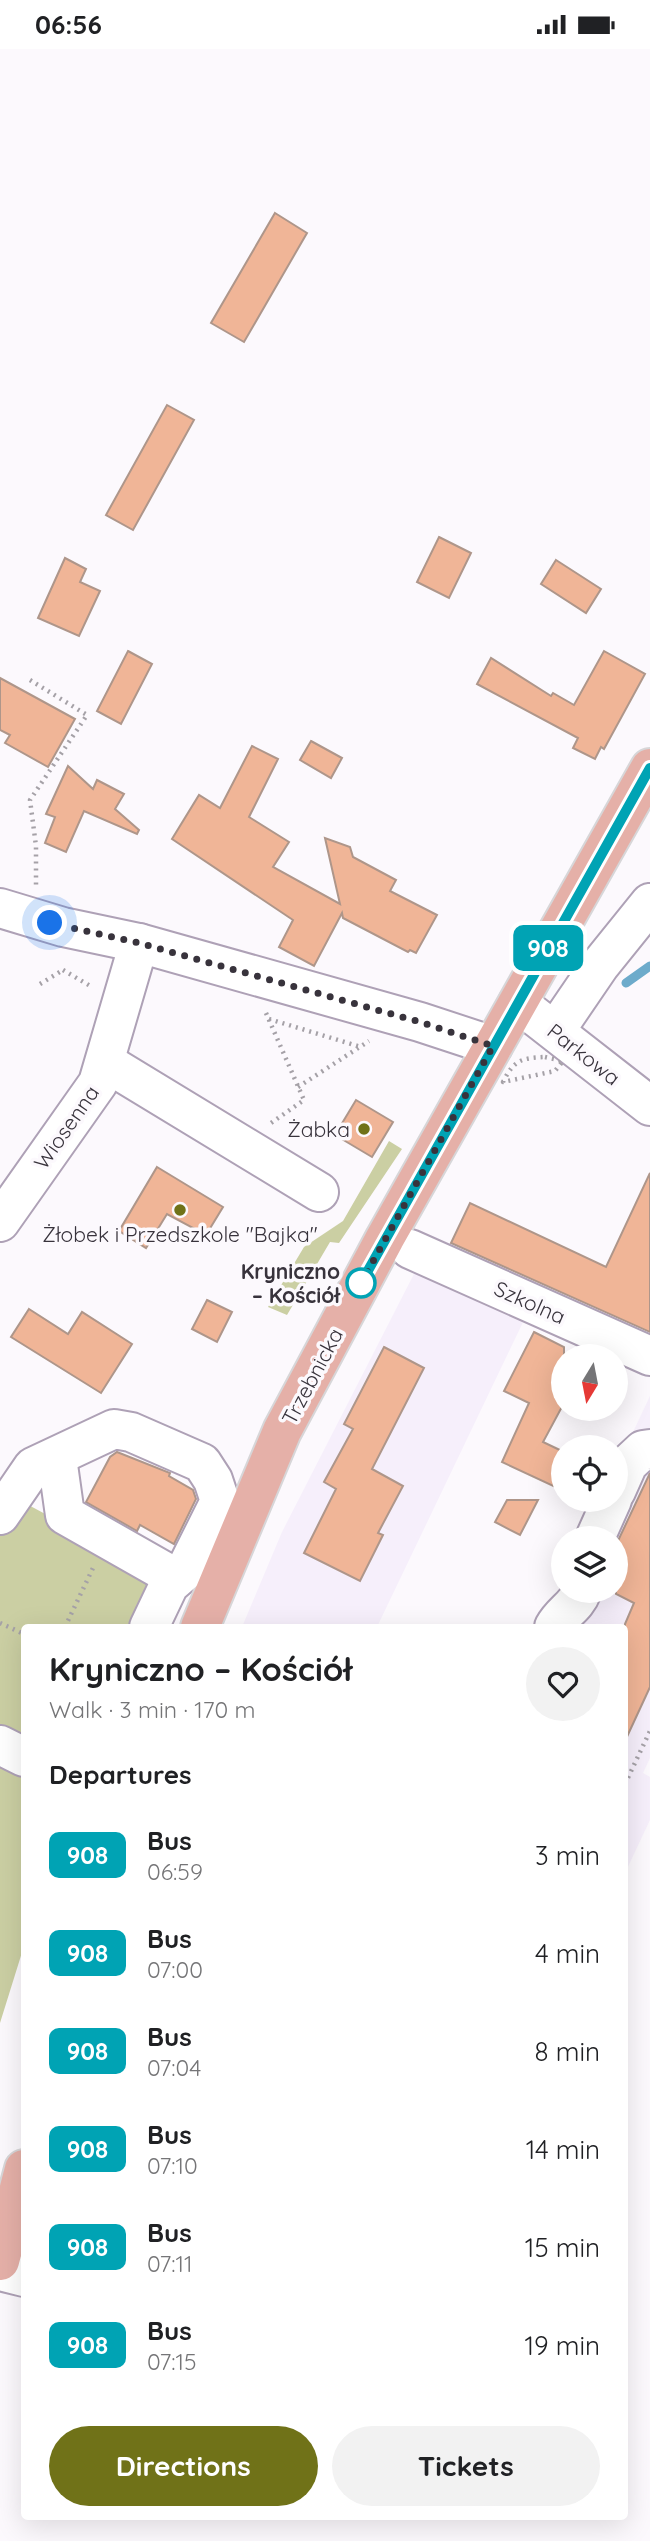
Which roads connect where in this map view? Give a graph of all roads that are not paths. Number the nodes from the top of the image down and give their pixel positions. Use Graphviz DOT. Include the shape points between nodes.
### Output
graph roads {
  1 [pos="650,768"];
  2 [pos="650,902"];
  3 [pos="18,914"];
  4 [pos="139,943"];
  5 [pos="518,1003"];
  6 [pos="493,1046"];
  7 [pos="559,1046"];
  8 [pos="105,1062"];
  9 [pos="650,1106"];
  10 [pos="319,1192"];
  11 [pos="0,1222"];
  12 [pos="410,1249"];
  13 [pos="650,1356"];
  14 [pos="650,1449"];
  15 [pos="57,1458"];
  16 [pos="628,1464"];
  17 [pos="0,1515"];
  18 [pos="176,1578"];
  19 [pos="576,1603"];
  20 [pos="150,1624"];
  21 [pos="201,1624"];
  22 [pos="556,1624"];
  23 [pos="0,1745"];
  24 [pos="21,1756"];
  25 [pos="21,2181"];
  26 [pos="0,2262"];
  27 [pos="0,2271"];
  28 [pos="21,2276"];
  1 -- 5 [label="main road, Trzebnicka"];
  2 -- 7 [label="street" via="600,965"];
  3 -- 4 [label="street"];
  4 -- 6 [label="street"];
  4 -- 8 [label="street, Wiosenna"];
  5 -- 6 [label="main road, Trzebnicka"];
  5 -- 7 [label="street, Parkowa"];
  6 -- 21 [label="main road, Trzebnicka" via="282,1431"];
  7 -- 9 [label="street, Parkowa"];
  8 -- 10 [label="street"];
  8 -- 11 [label="street, Wiosenna" via="98,1083"];
  12 -- 13 [label="street, Szkolna"];
  14 -- 16 [label="street"];
  15 -- 17 [label="street" via="33,1467"];
  15 -- 18 [label="street" via="65,1515"];
  15 -- 18 [label="street" via="114,1430 131,1432 202,1463 220,1501 185,1571"];
  18 -- 20 [label="street"];
  19 -- 22 [label="street"];
  23 -- 24 [label="street"];
  25 -- 26 [label="main road"];
  27 -- 28 [label="street"];
}
